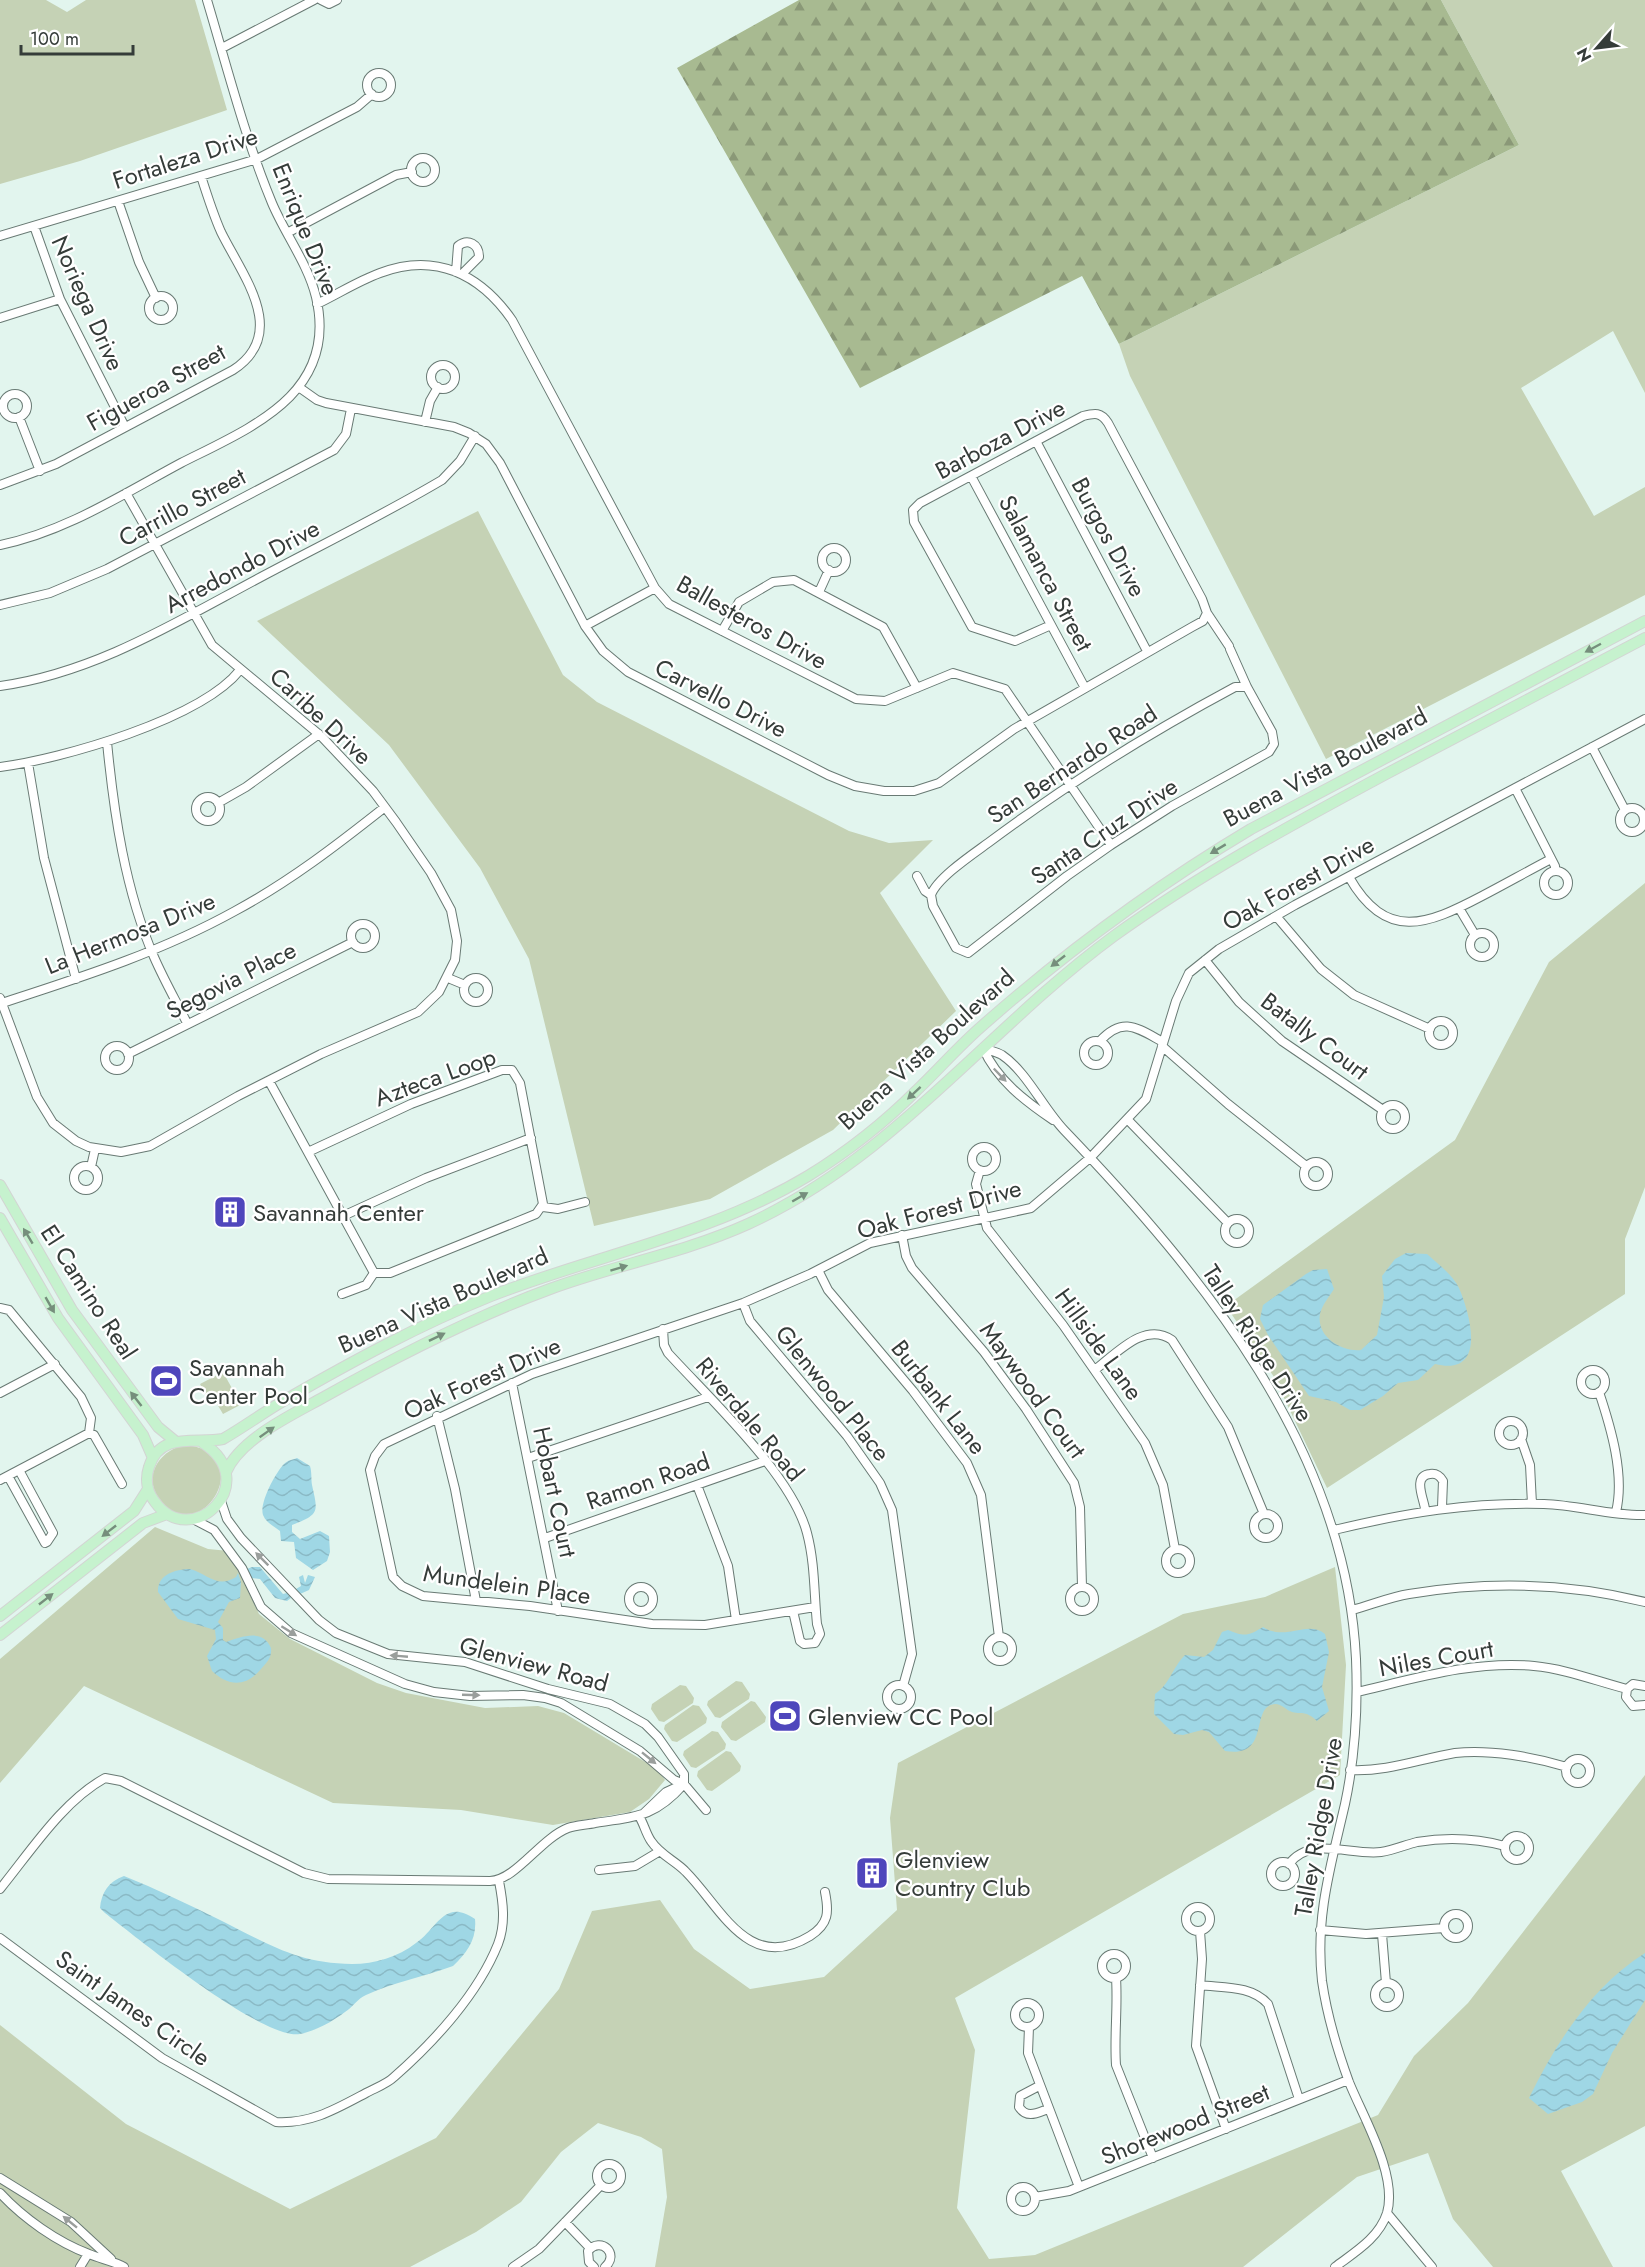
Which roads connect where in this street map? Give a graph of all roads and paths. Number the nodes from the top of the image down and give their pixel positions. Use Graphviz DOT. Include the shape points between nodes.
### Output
graph roads {
  1 [pos="207,0"];
  2 [pos="314,0"];
  3 [pos="321,0"];
  4 [pos="337,0"];
  5 [pos="222,48"];
  6 [pos="372,94"];
  7 [pos="257,159"];
  8 [pos="412,172"];
  9 [pos="201,176"];
  10 [pos="118,201"];
  11 [pos="34,226"];
  12 [pos="287,233"];
  13 [pos="0,236"];
  14 [pos="156,298"];
  15 [pos="60,299"];
  16 [pos="317,304"];
  17 [pos="0,318"];
  18 [pos="438,387"];
  19 [pos="300,388"];
  20 [pos="351,408"];
  21 [pos="19,417"];
  22 [pos="425,422"];
  23 [pos="125,427"];
  24 [pos="475,436"];
  25 [pos="1036,441"];
  26 [pos="40,471"];
  27 [pos="972,476"];
  28 [pos="0,485"];
  29 [pos="126,493"];
  30 [pos="154,544"];
  31 [pos="0,545"];
  32 [pos="829,570"];
  33 [pos="655,588"];
  34 [pos="819,592"];
  35 [pos="0,605"];
  36 [pos="192,614"];
  37 [pos="1207,614"];
  38 [pos="1645,621"];
  39 [pos="1051,625"];
  40 [pos="585,626"];
  41 [pos="722,631"];
  42 [pos="1645,638"];
  43 [pos="1147,651"];
  44 [pos="240,670"];
  45 [pos="0,686"];
  46 [pos="1247,687"];
  47 [pos="917,688"];
  48 [pos="1085,688"];
  49 [pos="1645,719"];
  50 [pos="1027,722"];
  51 [pos="319,734"];
  52 [pos="107,742"];
  53 [pos="1592,747"];
  54 [pos="28,763"];
  55 [pos="0,767"];
  56 [pos="1070,785"];
  57 [pos="1515,788"];
  58 [pos="218,803"];
  59 [pos="385,807"];
  60 [pos="1625,810"];
  61 [pos="1111,845"];
  62 [pos="1551,859"];
  63 [pos="1555,871"];
  64 [pos="917,876"];
  65 [pos="1349,877"];
  66 [pos="931,895"];
  67 [pos="1459,908"];
  68 [pos="1276,916"];
  69 [pos="1475,935"];
  70 [pos="353,942"];
  71 [pos="152,951"];
  72 [pos="1205,960"];
  73 [pos="448,978"];
  74 [pos="76,979"];
  75 [pos="465,985"];
  76 [pos="1,1000"];
  77 [pos="187,1023"];
  78 [pos="1430,1029"];
  79 [pos="971,1036"];
  80 [pos="1100,1041"];
  81 [pos="1162,1044"];
  82 [pos="982,1048"];
  83 [pos="128,1054"];
  84 [pos="269,1081"];
  85 [pos="1383,1110"];
  86 [pos="1128,1120"];
  87 [pos="1060,1126"];
  88 [pos="531,1138"];
  89 [pos="95,1149"];
  90 [pos="308,1152"];
  91 [pos="1091,1157"];
  92 [pos="1306,1166"];
  93 [pos="91,1167"];
  94 [pos="980,1170"];
  95 [pos="0,1185"];
  96 [pos="585,1202"];
  97 [pos="543,1207"];
  98 [pos="343,1216"];
  99 [pos="0,1218"];
  100 [pos="984,1218"];
  101 [pos="1228,1223"];
  102 [pos="902,1236"];
  103 [pos="818,1270"];
  104 [pos="374,1273"];
  105 [pos="342,1294"];
  106 [pos="743,1304"];
  107 [pos="0,1308"];
  108 [pos="663,1329"];
  109 [pos="108,1362"];
  110 [pos="55,1364"];
  111 [pos="1096,1369"];
  112 [pos="96,1372"];
  113 [pos="512,1383"];
  114 [pos="1599,1392"];
  115 [pos="0,1393"];
  116 [pos="708,1397"];
  117 [pos="281,1402"];
  118 [pos="289,1416"];
  119 [pos="437,1416"];
  120 [pos="89,1433"];
  121 [pos="1521,1439"];
  122 [pos="175,1441"];
  123 [pos="203,1443"];
  124 [pos="375,1455"];
  125 [pos="153,1458"];
  126 [pos="528,1458"];
  127 [pos="765,1461"];
  128 [pos="19,1470"];
  129 [pos="226,1472"];
  130 [pos="4,1478"];
  131 [pos="122,1484"];
  132 [pos="698,1485"];
  133 [pos="148,1489"];
  134 [pos="221,1500"];
  135 [pos="1532,1504"];
  136 [pos="1442,1507"];
  137 [pos="1425,1509"];
  138 [pos="1616,1512"];
  139 [pos="167,1514"];
  140 [pos="1264,1514"];
  141 [pos="1645,1515"];
  142 [pos="193,1519"];
  143 [pos="1334,1530"];
  144 [pos="545,1538"];
  145 [pos="1175,1549"];
  146 [pos="1083,1587"];
  147 [pos="476,1601"];
  148 [pos="1645,1602"];
  149 [pos="815,1607"];
  150 [pos="1352,1610"];
  151 [pos="558,1611"];
  152 [pos="640,1611"];
  153 [pos="794,1611"];
  154 [pos="0,1616"];
  155 [pos="736,1620"];
  156 [pos="636,1623"];
  157 [pos="0,1635"];
  158 [pos="999,1637"];
  159 [pos="903,1686"];
  160 [pos="1645,1686"];
  161 [pos="1627,1689"];
  162 [pos="1357,1692"];
  163 [pos="1645,1705"];
  164 [pos="1567,1767"];
  165 [pos="1350,1770"];
  166 [pos="684,1784"];
  167 [pos="706,1810"];
  168 [pos="642,1815"];
  169 [pos="1505,1846"];
  170 [pos="1334,1848"];
  171 [pos="660,1851"];
  172 [pos="1289,1864"];
  173 [pos="599,1870"];
  174 [pos="499,1881"];
  175 [pos="0,1888"];
  176 [pos="825,1892"];
  177 [pos="1444,1928"];
  178 [pos="1320,1930"];
  179 [pos="1200,1931"];
  180 [pos="1382,1934"];
  181 [pos="0,1938"];
  182 [pos="1116,1978"];
  183 [pos="1386,1983"];
  184 [pos="1200,1985"];
  185 [pos="1029,2027"];
  186 [pos="1348,2080"];
  187 [pos="1039,2086"];
  188 [pos="1299,2099"];
  189 [pos="1048,2109"];
  190 [pos="1226,2129"];
  191 [pos="1153,2158"];
  192 [pos="0,2178"];
  193 [pos="601,2185"];
  194 [pos="1079,2187"];
  195 [pos="0,2193"];
  196 [pos="1035,2197"];
  197 [pos="1387,2213"];
  198 [pos="565,2222"];
  199 [pos="590,2248"];
  200 [pos="88,2254"];
  201 [pos="114,2261"];
  202 [pos="80,2267"];
  203 [pos="124,2267"];
  204 [pos="513,2267"];
  205 [pos="594,2267"];
  206 [pos="605,2267"];
  207 [pos="1335,2267"];
  208 [pos="1432,2267"];
  1 -- 5 [label="street, Enrique Drive"];
  2 -- 5 [label="street"];
  3 -- 4 [label="street" via="329,4"];
  5 -- 7 [label="street, Enrique Drive"];
  6 -- 7 [label="street, Fortaleza Drive" via="357,107"];
  7 -- 9 [label="street, Fortaleza Drive"];
  7 -- 12 [label="street, Enrique Drive"];
  8 -- 12 [label="street" via="396,175"];
  9 -- 10 [label="street, Fortaleza Drive"];
  9 -- 23 [label="street, Figueroa Street" via="217,222 259,308 257,343 246,360 233,370"];
  10 -- 11 [label="street, Fortaleza Drive"];
  10 -- 14 [label="street"];
  11 -- 13 [label="street, Fortaleza Drive"];
  11 -- 15 [label="street, Noriega Drive"];
  12 -- 16 [label="street, Enrique Drive" via="310,279"];
  15 -- 17 [label="street"];
  15 -- 23 [label="street, Noriega Drive"];
  16 -- 19 [label="street, Enrique Drive" via="317,345"];
  16 -- 33 [label="street, Ballesteros Drive" via="378,273 423,265 459,273 490,292 512,320"];
  18 -- 22 [label="street"];
  19 -- 20 [label="street, Carvello Drive" via="317,400"];
  19 -- 29 [label="street, Enrique Drive" via="269,416"];
  20 -- 22 [label="street, Carvello Drive"];
  20 -- 30 [label="street, Carrillo Street" via="346,434 334,450"];
  21 -- 26 [label="street"];
  22 -- 24 [label="street, Carvello Drive"];
  23 -- 26 [label="street, Figueroa Street"];
  24 -- 36 [label="street, Arredondo Drive" via="442,480"];
  24 -- 40 [label="street, Carvello Drive" via="500,463"];
  25 -- 27 [label="street, Barboza Drive"];
  25 -- 37 [label="street, Barboza Drive" via="1083,416 1104,416"];
  25 -- 43 [label="street, Burgos Drive"];
  26 -- 28 [label="street, Figueroa Street"];
  27 -- 39 [label="street, Salamanca Street"];
  27 -- 39 [label="street, Barboza Drive" via="915,506 912,516 925,542 972,627 1015,641"];
  29 -- 30 [label="street, Caribe Drive"];
  29 -- 31 [label="street, Enrique Drive" via="47,531"];
  30 -- 35 [label="street, Carrillo Street" via="68,586"];
  30 -- 36 [label="street, Caribe Drive"];
  32 -- 34 [label="street"];
  33 -- 40 [label="street"];
  33 -- 41 [label="street, Ballesteros Drive" via="669,604"];
  34 -- 41 [label="street" via="794,580 773,582 739,602"];
  34 -- 47 [label="street" via="883,627"];
  36 -- 44 [label="street, Caribe Drive" via="212,645"];
  36 -- 45 [label="street, Arredondo Drive" via="102,658"];
  37 -- 43 [label="street, Carvello Drive" via="1203,621"];
  37 -- 46 [label="street"];
  38 -- 79 [label="main road, Buena Vista Boulevard, one-way" via="1251,830 1191,866 1125,909"];
  39 -- 48 [label="street, Salamanca Street"];
  40 -- 50 [label="street, Carvello Drive" via="603,651 628,672 828,775 869,789 914,791 939,783"];
  41 -- 47 [label="street, Ballesteros Drive" via="856,699 885,701"];
  42 -- 82 [label="main road, Buena Vista Boulevard" via="1215,869 1071,967"];
  43 -- 48 [label="street, Carvello Drive"];
  44 -- 51 [label="street, Caribe Drive"];
  44 -- 52 [label="street" via="220,690"];
  46 -- 56 [label="street, San Bernardo Road" via="1235,687 1179,717"];
  46 -- 61 [label="street, Santa Cruz Drive" via="1272,732 1272,749"];
  47 -- 50 [label="street, Ballesteros Drive" via="947,675 968,676 1005,689"];
  48 -- 50 [label="street, Carvello Drive"];
  49 -- 53 [label="street, Oak Forest Drive"];
  50 -- 56 [label="street, Ballesteros Drive"];
  51 -- 58 [label="street"];
  51 -- 59 [label="street, Caribe Drive"];
  52 -- 54 [label="street"];
  52 -- 71 [label="street" via="122,846"];
  53 -- 57 [label="street, Oak Forest Drive"];
  53 -- 60 [label="street"];
  54 -- 55 [label="street"];
  54 -- 74 [label="street" via="44,858"];
  56 -- 61 [label="street, Ballesteros Drive"];
  56 -- 66 [label="street, San Bernardo Road" via="975,853"];
  57 -- 62 [label="street"];
  57 -- 65 [label="street, Oak Forest Drive"];
  59 -- 71 [label="street, La Hermosa Drive" via="276,887"];
  59 -- 73 [label="street, Caribe Drive" via="431,873 451,910 458,941"];
  61 -- 66 [label="street, Santa Cruz Drive" via="974,950 963,953 956,948"];
  62 -- 63 [label="street"];
  62 -- 67 [label="street"];
  64 -- 66 [label="street"];
  65 -- 67 [label="street" via="1373,908 1393,919 1419,923 1442,918"];
  65 -- 68 [label="street, Oak Forest Drive"];
  67 -- 69 [label="street"];
  68 -- 72 [label="street, Oak Forest Drive"];
  68 -- 78 [label="street" via="1321,969 1354,995"];
  70 -- 77 [label="street, Segovia Place"];
  71 -- 74 [label="street, La Hermosa Drive"];
  71 -- 77 [label="street"];
  72 -- 81 [label="street, Oak Forest Drive" via="1189,973"];
  72 -- 85 [label="street, Batally Court" via="1239,1002 1281,1041"];
  73 -- 75 [label="street"];
  73 -- 84 [label="street, Caribe Drive" via="418,1012"];
  74 -- 76 [label="street, La Hermosa Drive"];
  76 -- 89 [label="street, Caribe Drive" via="45,1112 64,1132"];
  77 -- 83 [label="street, Segovia Place"];
  79 -- 82 [label="main road"];
  79 -- 117 [label="main road, Buena Vista Boulevard, one-way" via="881,1123 781,1191 725,1218 565,1268 487,1298 381,1347"];
  80 -- 81 [label="street" via="1108,1032 1127,1025"];
  81 -- 86 [label="street, Oak Forest Drive" via="1146,1099"];
  81 -- 92 [label="street" via="1228,1104"];
  82 -- 87 [label="street, Talley Ridge Drive, one-way" via="990,1065 1023,1100"];
  82 -- 87 [label="street, Talley Ridge Drive" via="1002,1055 1033,1088"];
  118 -- 82 [label="main road, Buena Vista Boulevard, one-way" via="464,1324 552,1288 706,1241 785,1206 875,1148"];
  84 -- 89 [label="street, Caribe Drive" via="150,1146 121,1152"];
  84 -- 90 [label="street"];
  86 -- 91 [label="street, Oak Forest Drive"];
  86 -- 101 [label="street"];
  87 -- 91 [label="street, Talley Ridge Drive"];
  88 -- 90 [label="street, Azteca Loop" via="519,1077 508,1069 411,1104"];
  88 -- 97 [label="street, Azteca Loop"];
  88 -- 98 [label="street" via="426,1178"];
  89 -- 93 [label="street"];
  90 -- 98 [label="street"];
  91 -- 100 [label="street, Oak Forest Drive" via="1031,1208"];
  91 -- 143 [label="street, Talley Ridge Drive" via="1174,1251 1258,1371 1309,1463"];
  94 -- 100 [label="street, Hillside Lane" via="976,1184"];
  109 -- 95 [label="main road, El Camino Real, one-way" via="72,1310"];
  96 -- 97 [label="street" via="558,1209"];
  97 -- 104 [label="street" via="536,1214 390,1273"];
  98 -- 104 [label="street"];
  99 -- 112 [label="main road, El Camino Real, one-way" via="58,1318"];
  100 -- 102 [label="street, Oak Forest Drive"];
  100 -- 111 [label="street, Hillside Lane" via="996,1242"];
  102 -- 103 [label="street, Oak Forest Drive" via="870,1243"];
  102 -- 146 [label="street, Maywood Court" via="912,1268 984,1352 1074,1483 1080,1507"];
  103 -- 106 [label="street, Oak Forest Drive"];
  103 -- 158 [label="street, Burbank Lane" via="828,1290 913,1391 975,1476 981,1495"];
  104 -- 105 [label="street" via="366,1285"];
  106 -- 108 [label="street, Oak Forest Drive"];
  106 -- 159 [label="street, Glenwood Place" via="750,1321 847,1436 888,1501 912,1654"];
  107 -- 110 [label="street" via="9,1310"];
  108 -- 113 [label="street, Oak Forest Drive"];
  108 -- 116 [label="street, Riverdale Road" via="668,1353"];
  109 -- 112 [label="main road"];
  122 -- 109 [label="main road, El Camino Real, one-way" via="158,1427"];
  110 -- 115 [label="street"];
  110 -- 120 [label="street" via="91,1418"];
  111 -- 140 [label="street" via="1140,1335 1164,1334 1172,1340 1228,1427"];
  111 -- 145 [label="street, Hillside Lane" via="1156,1466"];
  112 -- 125 [label="main road, El Camino Real" via="143,1435"];
  113 -- 119 [label="street, Oak Forest Drive"];
  113 -- 126 [label="street, Hobart Court"];
  114 -- 138 [label="street" via="1611,1425 1619,1501"];
  116 -- 126 [label="street"];
  116 -- 127 [label="street, Riverdale Road"];
  117 -- 118 [label="main road"];
  117 -- 123 [label="main road, Buena Vista Boulevard" via="223,1438"];
  129 -- 118 [label="main road, Buena Vista Boulevard, one-way" via="238,1452"];
  119 -- 124 [label="street, Oak Forest Drive" via="384,1444"];
  119 -- 147 [label="street"];
  120 -- 128 [label="street"];
  120 -- 131 [label="street"];
  121 -- 135 [label="street" via="1530,1465"];
  122 -- 123 [label="main road"];
  122 -- 125 [label="main road"];
  123 -- 129 [label="main road" via="218,1455"];
  124 -- 147 [label="street, Mundelein Place" via="370,1470 393,1577 423,1596"];
  125 -- 133 [label="main road" via="148,1468"];
  126 -- 144 [label="street, Hobart Court"];
  127 -- 132 [label="street, Ramon Road"];
  127 -- 149 [label="street, Riverdale Road" via="795,1502 806,1531"];
  128 -- 130 [label="street"];
  128 -- 130 [label="street" via="52,1533 47,1542"];
  129 -- 134 [label="main road"];
  132 -- 144 [label="street, Ramon Road"];
  132 -- 155 [label="street" via="728,1566"];
  133 -- 139 [label="main road"];
  133 -- 154 [label="main road, one-way" via="134,1511"];
  134 -- 142 [label="main road" via="214,1509"];
  166 -- 134 [label="street, Glenview Road, one-way" via="684,1774 658,1737 633,1715 610,1704 465,1662 388,1654 336,1634 233,1528"];
  135 -- 136 [label="street"];
  135 -- 138 [label="street"];
  136 -- 137 [label="street"];
  136 -- 137 [label="street" via="1443,1481 1430,1474 1420,1484"];
  137 -- 143 [label="street"];
  138 -- 141 [label="street"];
  139 -- 142 [label="main road"];
  157 -- 139 [label="main road, one-way" via="142,1523"];
  142 -- 166 [label="street, Glenview Road, one-way" via="214,1530 242,1568 261,1607 276,1623 309,1643 405,1684 434,1692 523,1695 561,1703 640,1751"];
  143 -- 150 [label="street, Talley Ridge Drive"];
  144 -- 151 [label="street, Hobart Court"];
  147 -- 151 [label="street, Mundelein Place"];
  148 -- 150 [label="street" via="1608,1593 1513,1584 1408,1594"];
  149 -- 153 [label="street, Mundelein Place"];
  149 -- 153 [label="street" via="820,1634 810,1645 797,1637"];
  150 -- 162 [label="street, Talley Ridge Drive"];
  151 -- 156 [label="street, Mundelein Place"];
  152 -- 156 [label="street"];
  153 -- 155 [label="street, Mundelein Place"];
  155 -- 156 [label="street, Mundelein Place" via="681,1626"];
  160 -- 161 [label="street, Niles Court" via="1637,1683"];
  161 -- 162 [label="street, Niles Court" via="1533,1666 1488,1666"];
  161 -- 163 [label="street, Niles Court" via="1630,1704"];
  162 -- 165 [label="street, Talley Ridge Drive"];
  164 -- 165 [label="street" via="1523,1756 1458,1753 1374,1771"];
  165 -- 170 [label="street, Talley Ridge Drive"];
  166 -- 167 [label="street, Glenview Road"];
  166 -- 168 [label="street" via="666,1792"];
  166 -- 168 [label="street" via="660,1807"];
  168 -- 171 [label="street" via="651,1842"];
  168 -- 174 [label="street" via="569,1828 541,1843"];
  169 -- 170 [label="street" via="1471,1838 1416,1843 1382,1852 1352,1853"];
  170 -- 172 [label="street" via="1307,1851"];
  170 -- 178 [label="street, Talley Ridge Drive"];
  171 -- 173 [label="street" via="635,1866"];
  171 -- 176 [label="street" via="686,1871 728,1924 757,1944 783,1945 811,1935 822,1926 829,1910"];
  174 -- 175 [label="street" via="328,1879 304,1873 121,1781 105,1778 66,1809"];
  174 -- 181 [label="street, Saint James Circle" via="504,1916 499,1943 479,1980 446,2023 393,2079 316,2118 296,2123 276,2122 162,2058"];
  177 -- 180 [label="street"];
  178 -- 180 [label="street"];
  178 -- 186 [label="street, Talley Ridge Drive" via="1322,1981 1330,2026"];
  179 -- 184 [label="street"];
  180 -- 183 [label="street"];
  182 -- 191 [label="street" via="1116,2065"];
  184 -- 188 [label="street" via="1250,1991 1268,2004"];
  184 -- 190 [label="street" via="1196,2046"];
  185 -- 187 [label="street" via="1028,2053"];
  186 -- 188 [label="street, Shorewood Street"];
  186 -- 197 [label="street, Talley Ridge Drive" via="1389,2185"];
  187 -- 189 [label="street"];
  187 -- 189 [label="street" via="1020,2097 1019,2107 1032,2115"];
  188 -- 190 [label="street, Shorewood Street"];
  189 -- 194 [label="street"];
  190 -- 191 [label="street, Shorewood Street"];
  191 -- 194 [label="street, Shorewood Street"];
  201 -- 192 [label="street, one-way" via="71,2222"];
  193 -- 198 [label="street"];
  194 -- 196 [label="street, Shorewood Street"];
  195 -- 200 [label="street" via="33,2221"];
  197 -- 207 [label="street, Talley Ridge Drive" via="1369,2241"];
  197 -- 208 [label="street"];
  198 -- 199 [label="street"];
  198 -- 204 [label="street" via="539,2249"];
  199 -- 205 [label="street" via="587,2259"];
  199 -- 206 [label="street" via="608,2248 611,2259"];
  200 -- 201 [label="street"];
  200 -- 202 [label="street"];
  201 -- 203 [label="street"];
}
